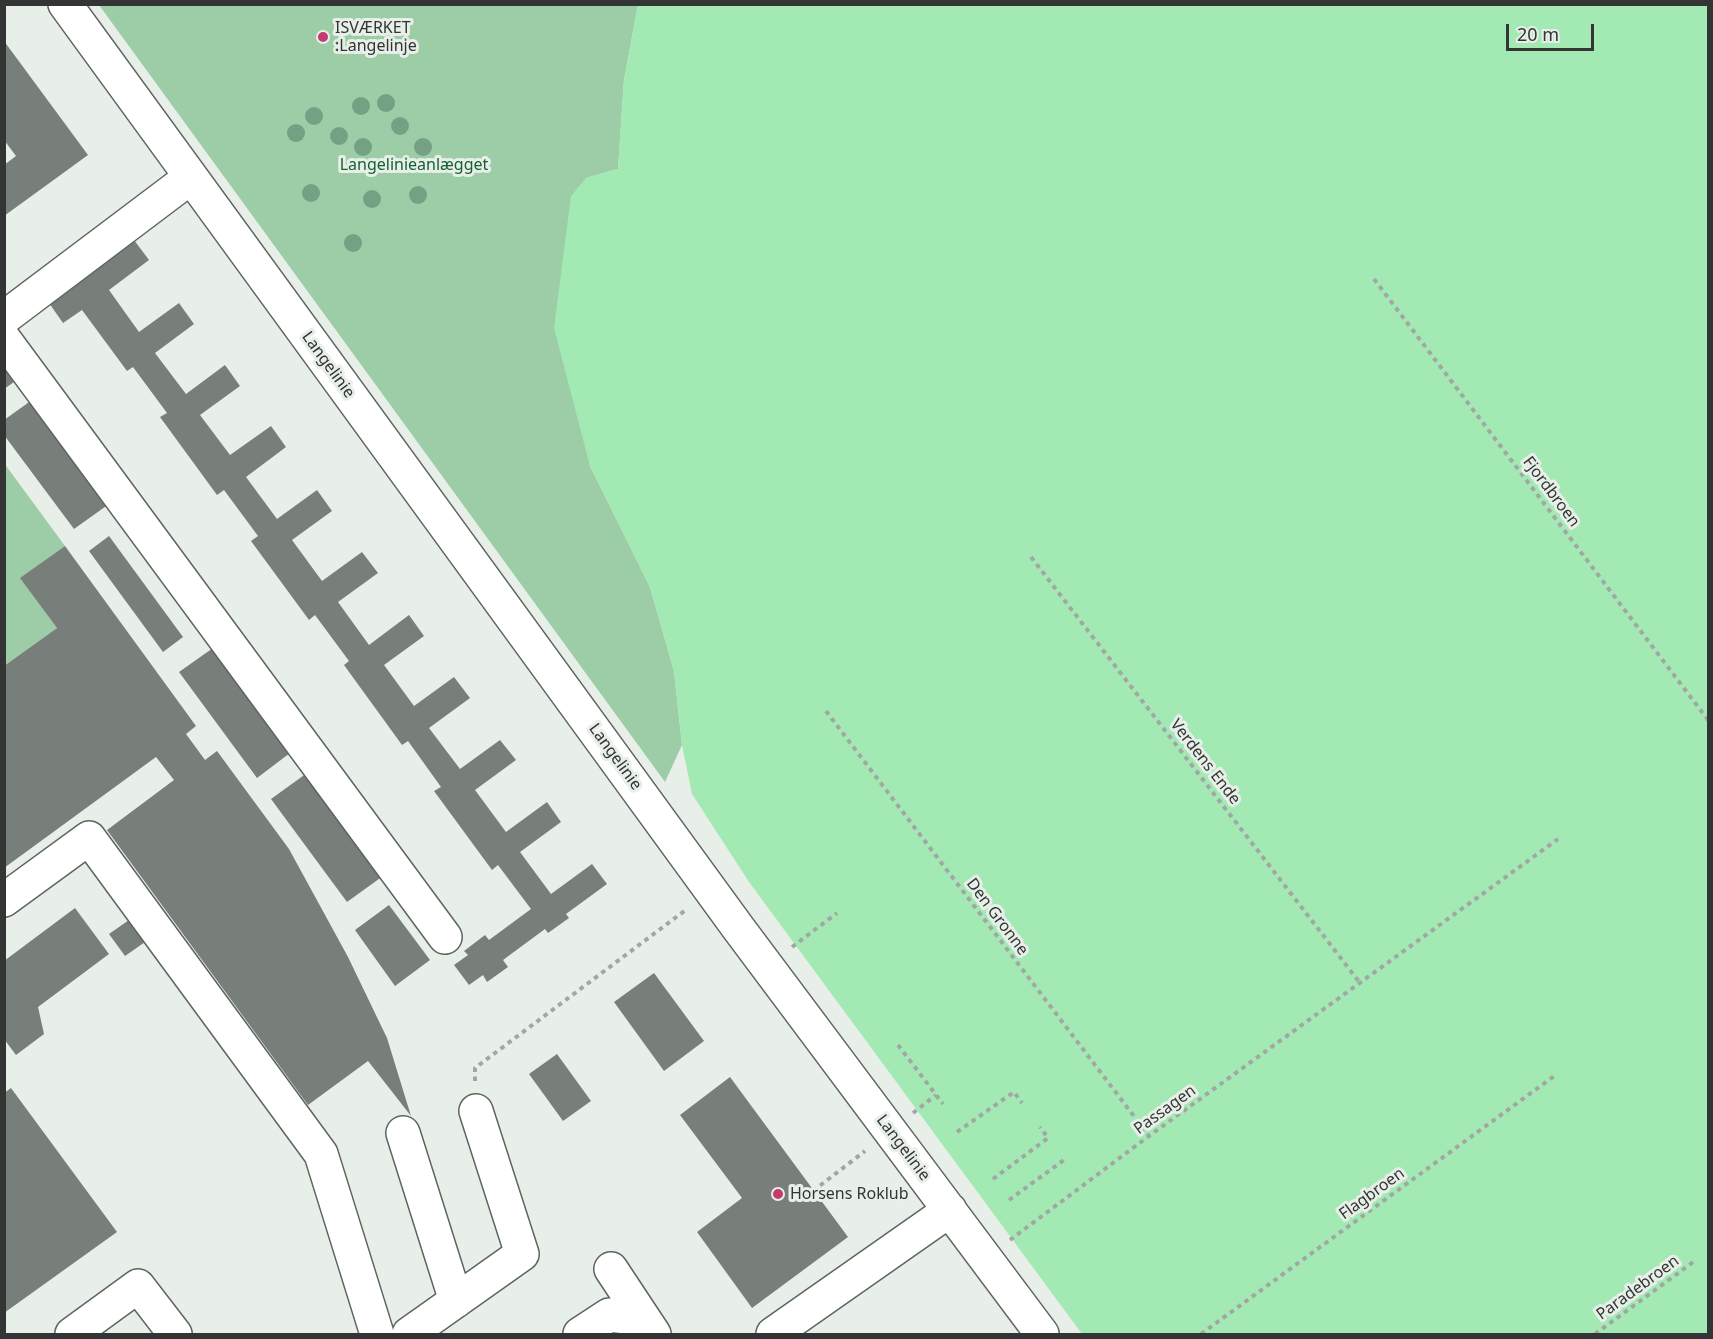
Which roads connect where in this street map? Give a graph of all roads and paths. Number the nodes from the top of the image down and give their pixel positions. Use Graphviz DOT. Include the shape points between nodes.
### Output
graph roads {
  1 [pos="65,4"];
  2 [pos="191,177"];
  3 [pos="1374,279"];
  4 [pos="4,318"];
  5 [pos="4,339"];
  6 [pos="1031,557"];
  7 [pos="826,711"];
  8 [pos="1708,720"];
  9 [pos="1558,839"];
  10 [pos="712,891"];
  11 [pos="4,900"];
  12 [pos="837,913"];
  13 [pos="444,937"];
  14 [pos="786,951"];
  15 [pos="1360,983"];
  16 [pos="898,1045"];
  17 [pos="1557,1074"];
  18 [pos="1022,1103"];
  19 [pos="943,1104"];
  20 [pos="476,1111"];
  21 [pos="1040,1127"];
  22 [pos="891,1131"];
  23 [pos="957,1132"];
  24 [pos="403,1133"];
  25 [pos="1149,1137"];
  26 [pos="1064,1160"];
  27 [pos="993,1179"];
  28 [pos="813,1191"];
  29 [pos="1008,1200"];
  30 [pos="950,1210"];
  31 [pos="985,1259"];
  32 [pos="1696,1260"];
  33 [pos="611,1269"];
  34 [pos="456,1301"];
  35 [pos="649,1327"];
  36 [pos="72,1335"];
  37 [pos="175,1335"];
  38 [pos="377,1335"];
  39 [pos="410,1335"];
  40 [pos="580,1335"];
  41 [pos="773,1335"];
  42 [pos="1042,1335"];
  43 [pos="1201,1335"];
  44 [pos="1595,1335"];
  1 -- 2 [label="street, Langelinie"];
  2 -- 4 [label="street"];
  2 -- 10 [label="street, Langelinie"];
  3 -- 8 [label="path, Fjordbroen"];
  5 -- 13 [label="street"];
  6 -- 15 [label="path, Verdens Ende"];
  7 -- 25 [label="path, Den Gronne"];
  9 -- 15 [label="path, Passagen"];
  10 -- 20 [label="path" via="475,1068"];
  10 -- 22 [label="street, Langelinie"];
  11 -- 38 [label="street" via="89,838 321,1154"];
  12 -- 14 [label="path"];
  15 -- 25 [label="path, Passagen"];
  16 -- 19 [label="path"];
  17 -- 43 [label="path, Flagbroen"];
  18 -- 23 [label="path" via="1014,1092"];
  20 -- 34 [label="street" via="522,1254"];
  21 -- 27 [label="path" via="1048,1138"];
  22 -- 28 [label="path"];
  22 -- 30 [label="street, Langelinie"];
  24 -- 34 [label="street"];
  25 -- 31 [label="path, Passagen"];
  26 -- 29 [label="path"];
  30 -- 31 [label="street, Langelinie"];
  30 -- 41 [label="street"];
  31 -- 42 [label="street, Langelinie"];
  32 -- 44 [label="path, Paradebroen"];
  33 -- 35 [label="street"];
  34 -- 39 [label="street"];
  35 -- 40 [label="street" via="609,1315"];
  36 -- 37 [label="street" via="138,1286"];
}
